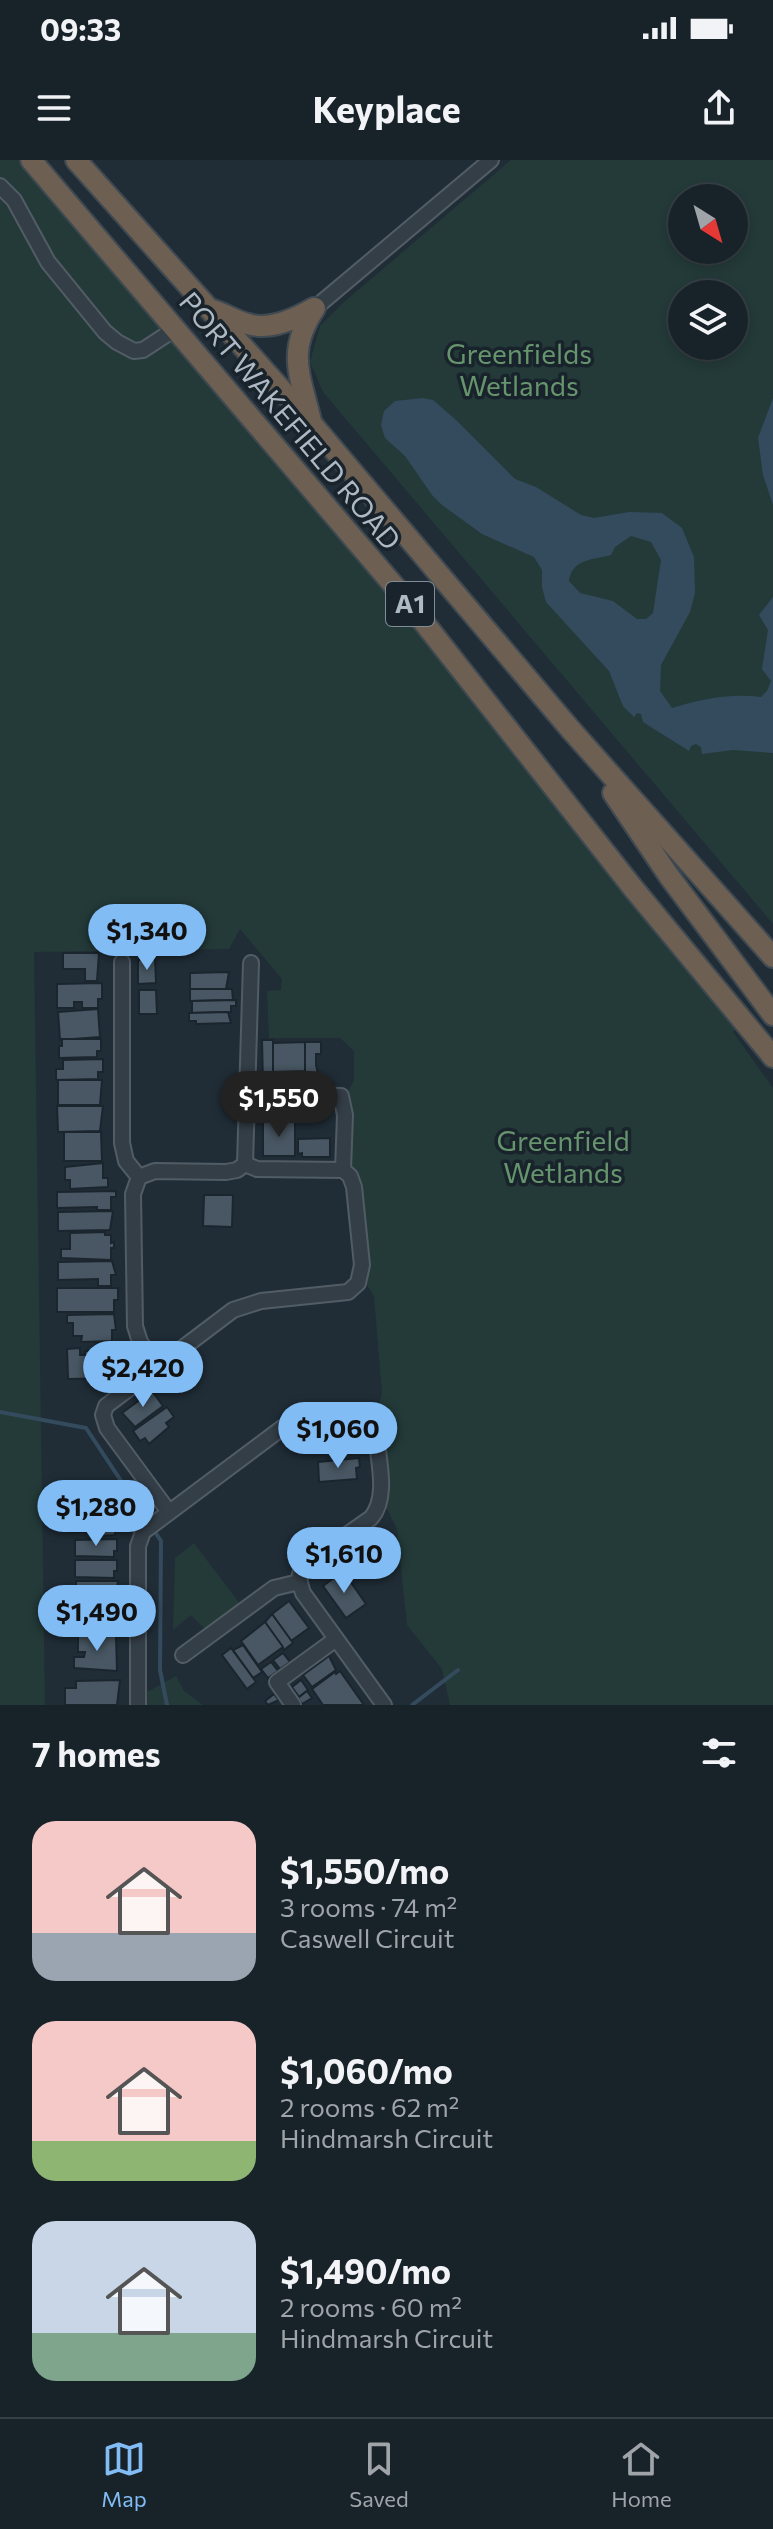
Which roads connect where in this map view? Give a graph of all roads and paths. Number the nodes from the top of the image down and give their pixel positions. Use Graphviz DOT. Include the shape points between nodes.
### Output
graph roads {
  1 [pos="31,160"];
  2 [pos="76,160"];
  3 [pos="491,160"];
  4 [pos="0,186"];
  5 [pos="315,308"];
  6 [pos="209,309"];
  7 [pos="175,329"];
  8 [pos="312,424"];
  9 [pos="571,730"];
  10 [pos="769,951"];
  11 [pos="122,962"];
  12 [pos="251,963"];
  13 [pos="773,1015"];
  14 [pos="742,1021"];
  15 [pos="773,1057"];
  16 [pos="773,1072"];
  17 [pos="247,1093"];
  18 [pos="245,1164"];
  19 [pos="343,1170"];
  20 [pos="139,1177"];
  21 [pos="157,1366"];
  22 [pos="163,1516"];
  23 [pos="299,1582"];
  24 [pos="336,1639"];
  25 [pos="183,1655"];
  26 [pos="138,1705"];
  27 [pos="293,1705"];
  28 [pos="384,1705"];
  1 -- 7 [label="highway, PORT WAKEFIELD ROAD / A1"];
  2 -- 6 [label="highway, PORT WAKEFIELD ROAD / A1"];
  3 -- 5 [label="street"];
  4 -- 7 [label="street" via="14,200 48,262 117,342 143,350"];
  5 -- 6 [label="highway" via="294,319 253,326"];
  5 -- 8 [label="highway" via="296,354"];
  6 -- 8 [label="highway, PORT WAKEFIELD ROAD / A1"];
  7 -- 14 [label="highway, PORT WAKEFIELD ROAD / A1" via="407,601"];
  8 -- 9 [label="highway, PORT WAKEFIELD ROAD / A1"];
  9 -- 10 [label="highway, PORT WAKEFIELD ROAD / A1"];
  9 -- 13 [label="highway" via="669,876"];
  11 -- 20 [label="street" via="122,1143 126,1161"];
  12 -- 17 [label="street"];
  14 -- 15 [label="highway, PORT WAKEFIELD ROAD / A1"];
  14 -- 16 [label="highway"];
  17 -- 18 [label="street"];
  17 -- 19 [label="street" via="341,1096"];
  18 -- 19 [label="street" via="257,1169"];
  18 -- 20 [label="street" via="226,1172 155,1171"];
  19 -- 21 [label="street" via="354,1187 362,1265 356,1287 343,1294 242,1306"];
  20 -- 21 [label="street" via="133,1194 135,1326"];
  21 -- 22 [label="street" via="110,1401 104,1421"];
  22 -- 23 [label="street" via="292,1422 367,1418 376,1434 379,1509 305,1564"];
  22 -- 26 [label="street" via="143,1532 138,1546"];
  23 -- 24 [label="street"];
  23 -- 25 [label="street" via="274,1588"];
  24 -- 27 [label="street" via="277,1682"];
  24 -- 28 [label="street"];
}
